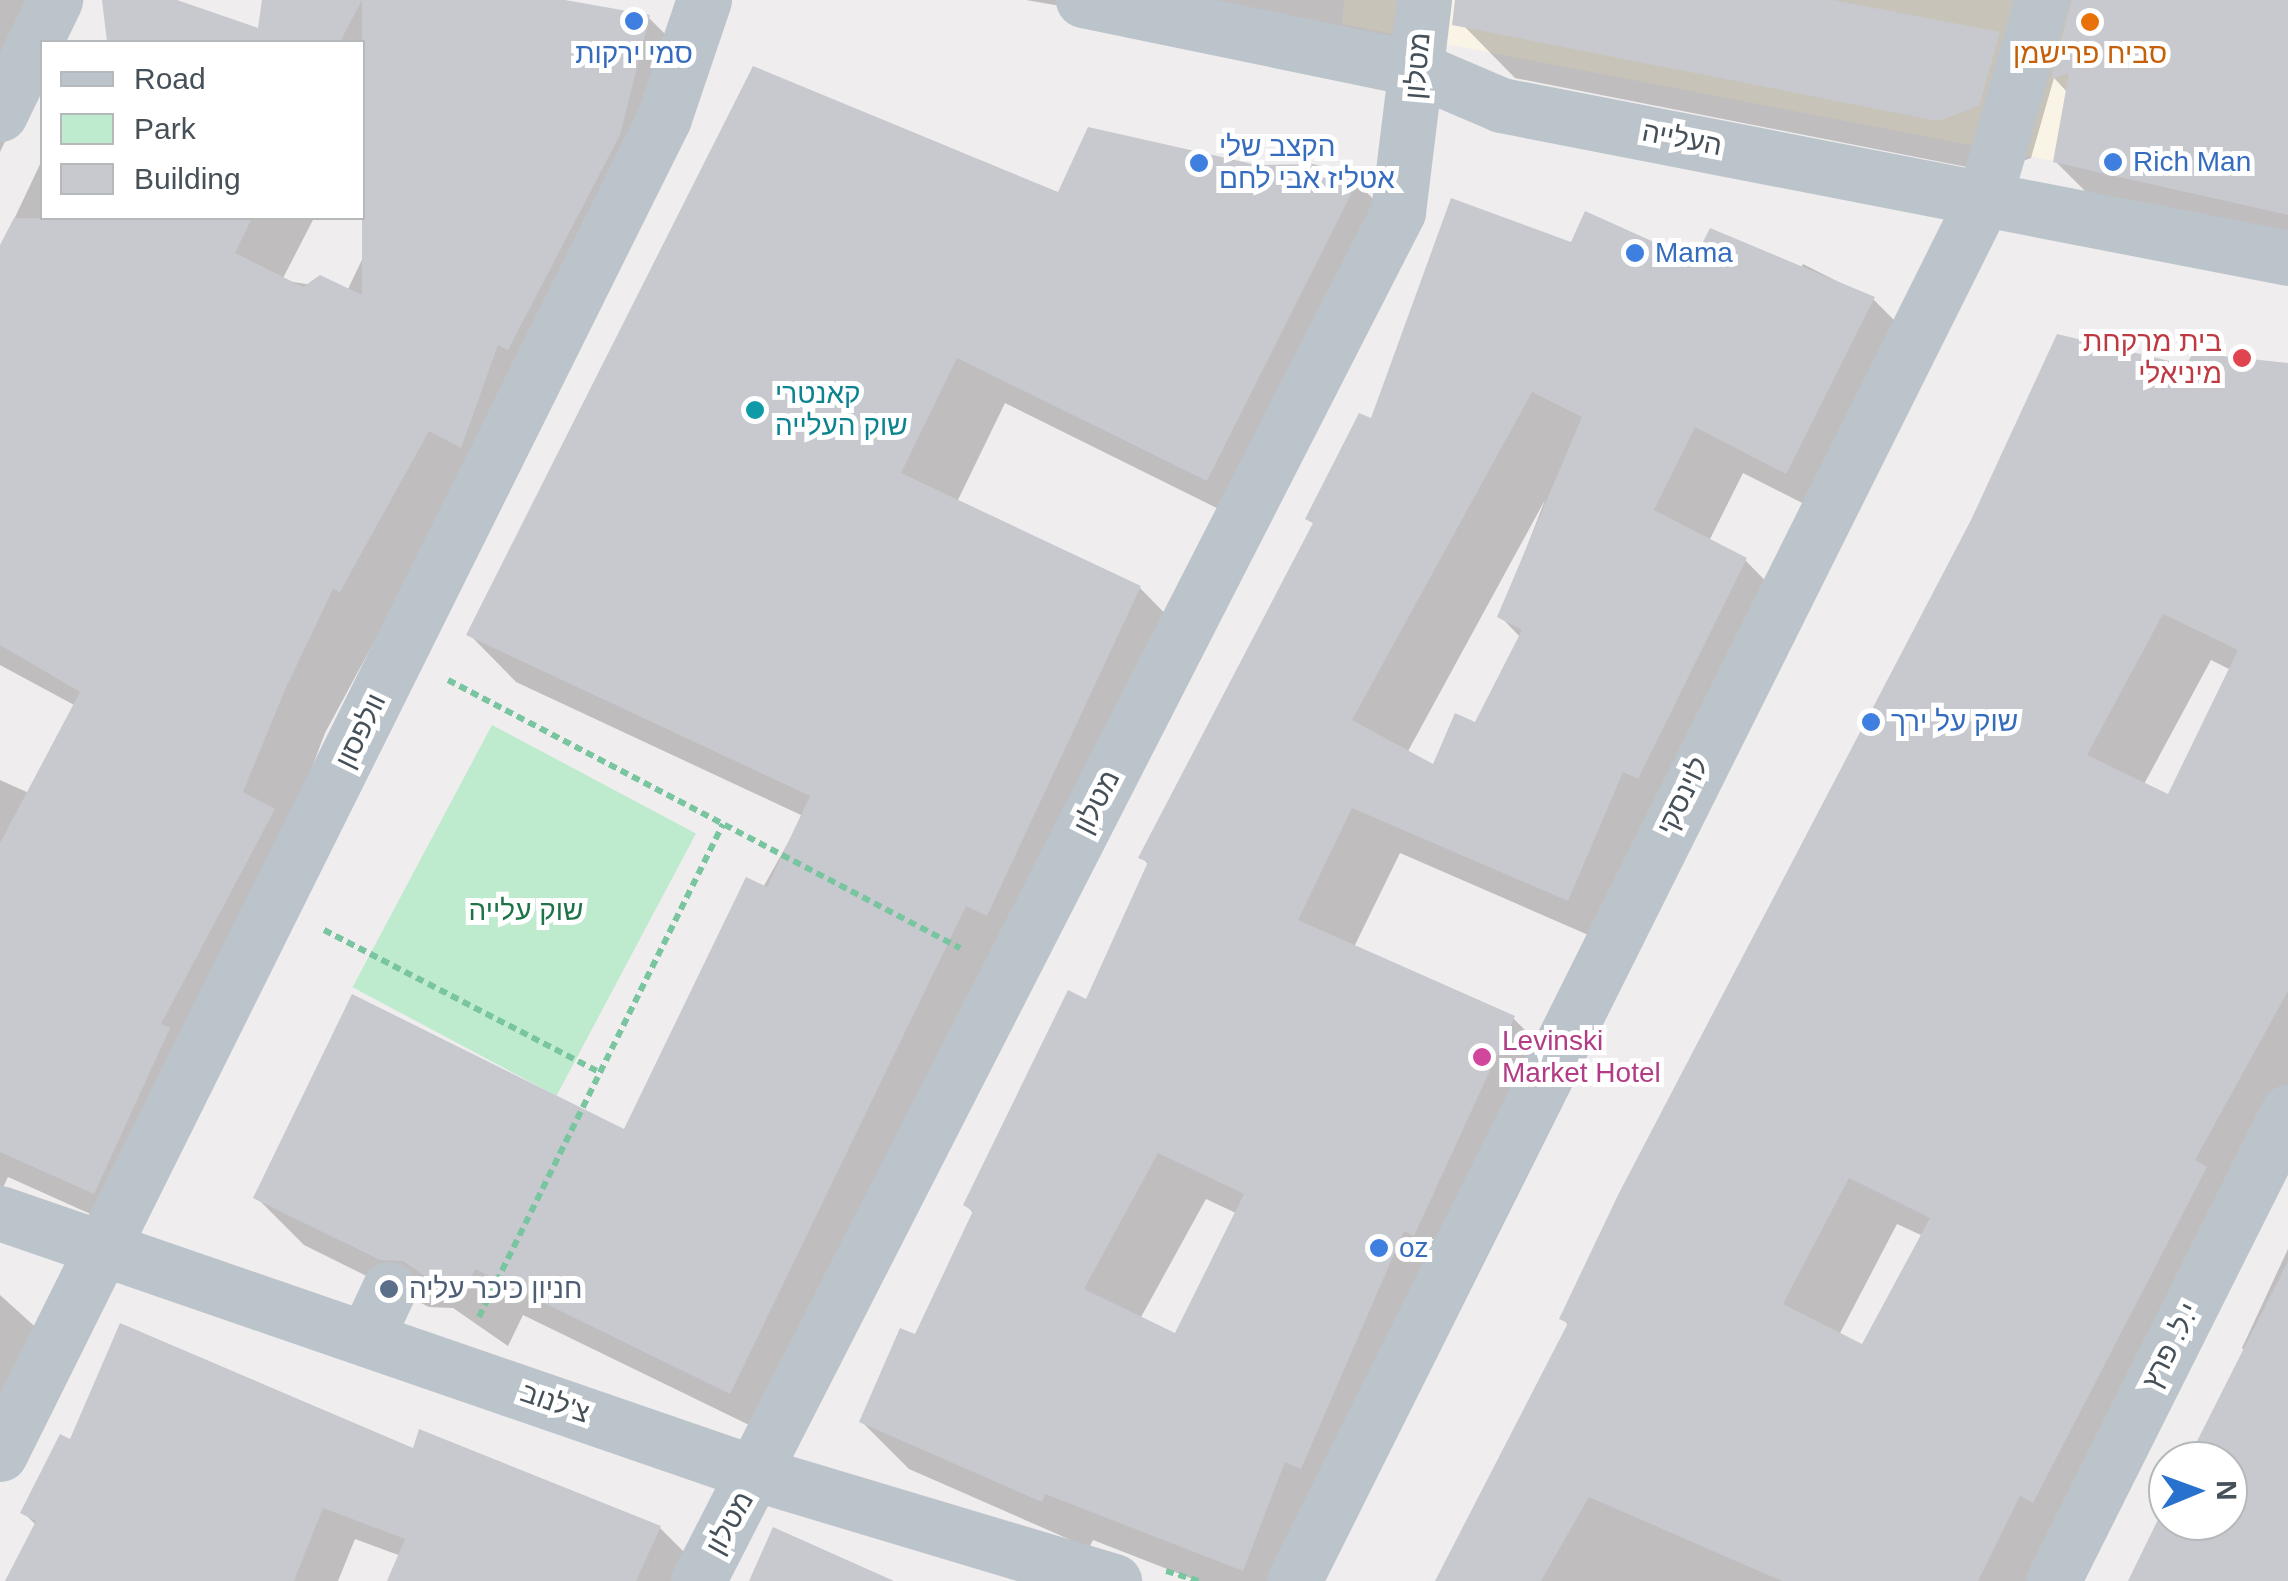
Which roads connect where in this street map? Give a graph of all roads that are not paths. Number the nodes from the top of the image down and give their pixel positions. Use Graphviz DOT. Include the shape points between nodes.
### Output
graph roads {
  1 [pos="55,0"];
  2 [pos="704,0"];
  3 [pos="1083,0"];
  4 [pos="1424,0"];
  5 [pos="2042,0"];
  6 [pos="1417,68"];
  7 [pos="0,114"];
  8 [pos="1985,196"];
  9 [pos="2288,258"];
  10 [pos="2288,1112"];
  11 [pos="0,1213"];
  12 [pos="105,1248"];
  13 [pos="389,1290"];
  14 [pos="366,1338"];
  15 [pos="0,1454"];
  16 [pos="758,1474"];
  17 [pos="698,1581"];
  18 [pos="1114,1581"];
  19 [pos="1294,1581"];
  20 [pos="2053,1581"];
  1 -- 7 [label="street"];
  2 -- 12 [label="street, וולפסון" via="664,118"];
  3 -- 6 [label="street, העלייה"];
  4 -- 6 [label="street, מטלון"];
  5 -- 8 [label="street, לוינסקי"];
  6 -- 8 [label="street, העלייה" via="1501,104"];
  6 -- 16 [label="street, מטלון" via="1398,212"];
  8 -- 9 [label="street, העלייה"];
  8 -- 19 [label="street, לוינסקי"];
  10 -- 20 [label="street, י.ל. פרץ"];
  11 -- 12 [label="street, צ'לנוב"];
  12 -- 14 [label="street, צ'לנוב"];
  12 -- 15 [label="street, וולפסון"];
  13 -- 14 [label="street"];
  14 -- 16 [label="street, צ'לנוב"];
  16 -- 17 [label="street, מטלון"];
  16 -- 18 [label="street, צ'לנוב"];
}
